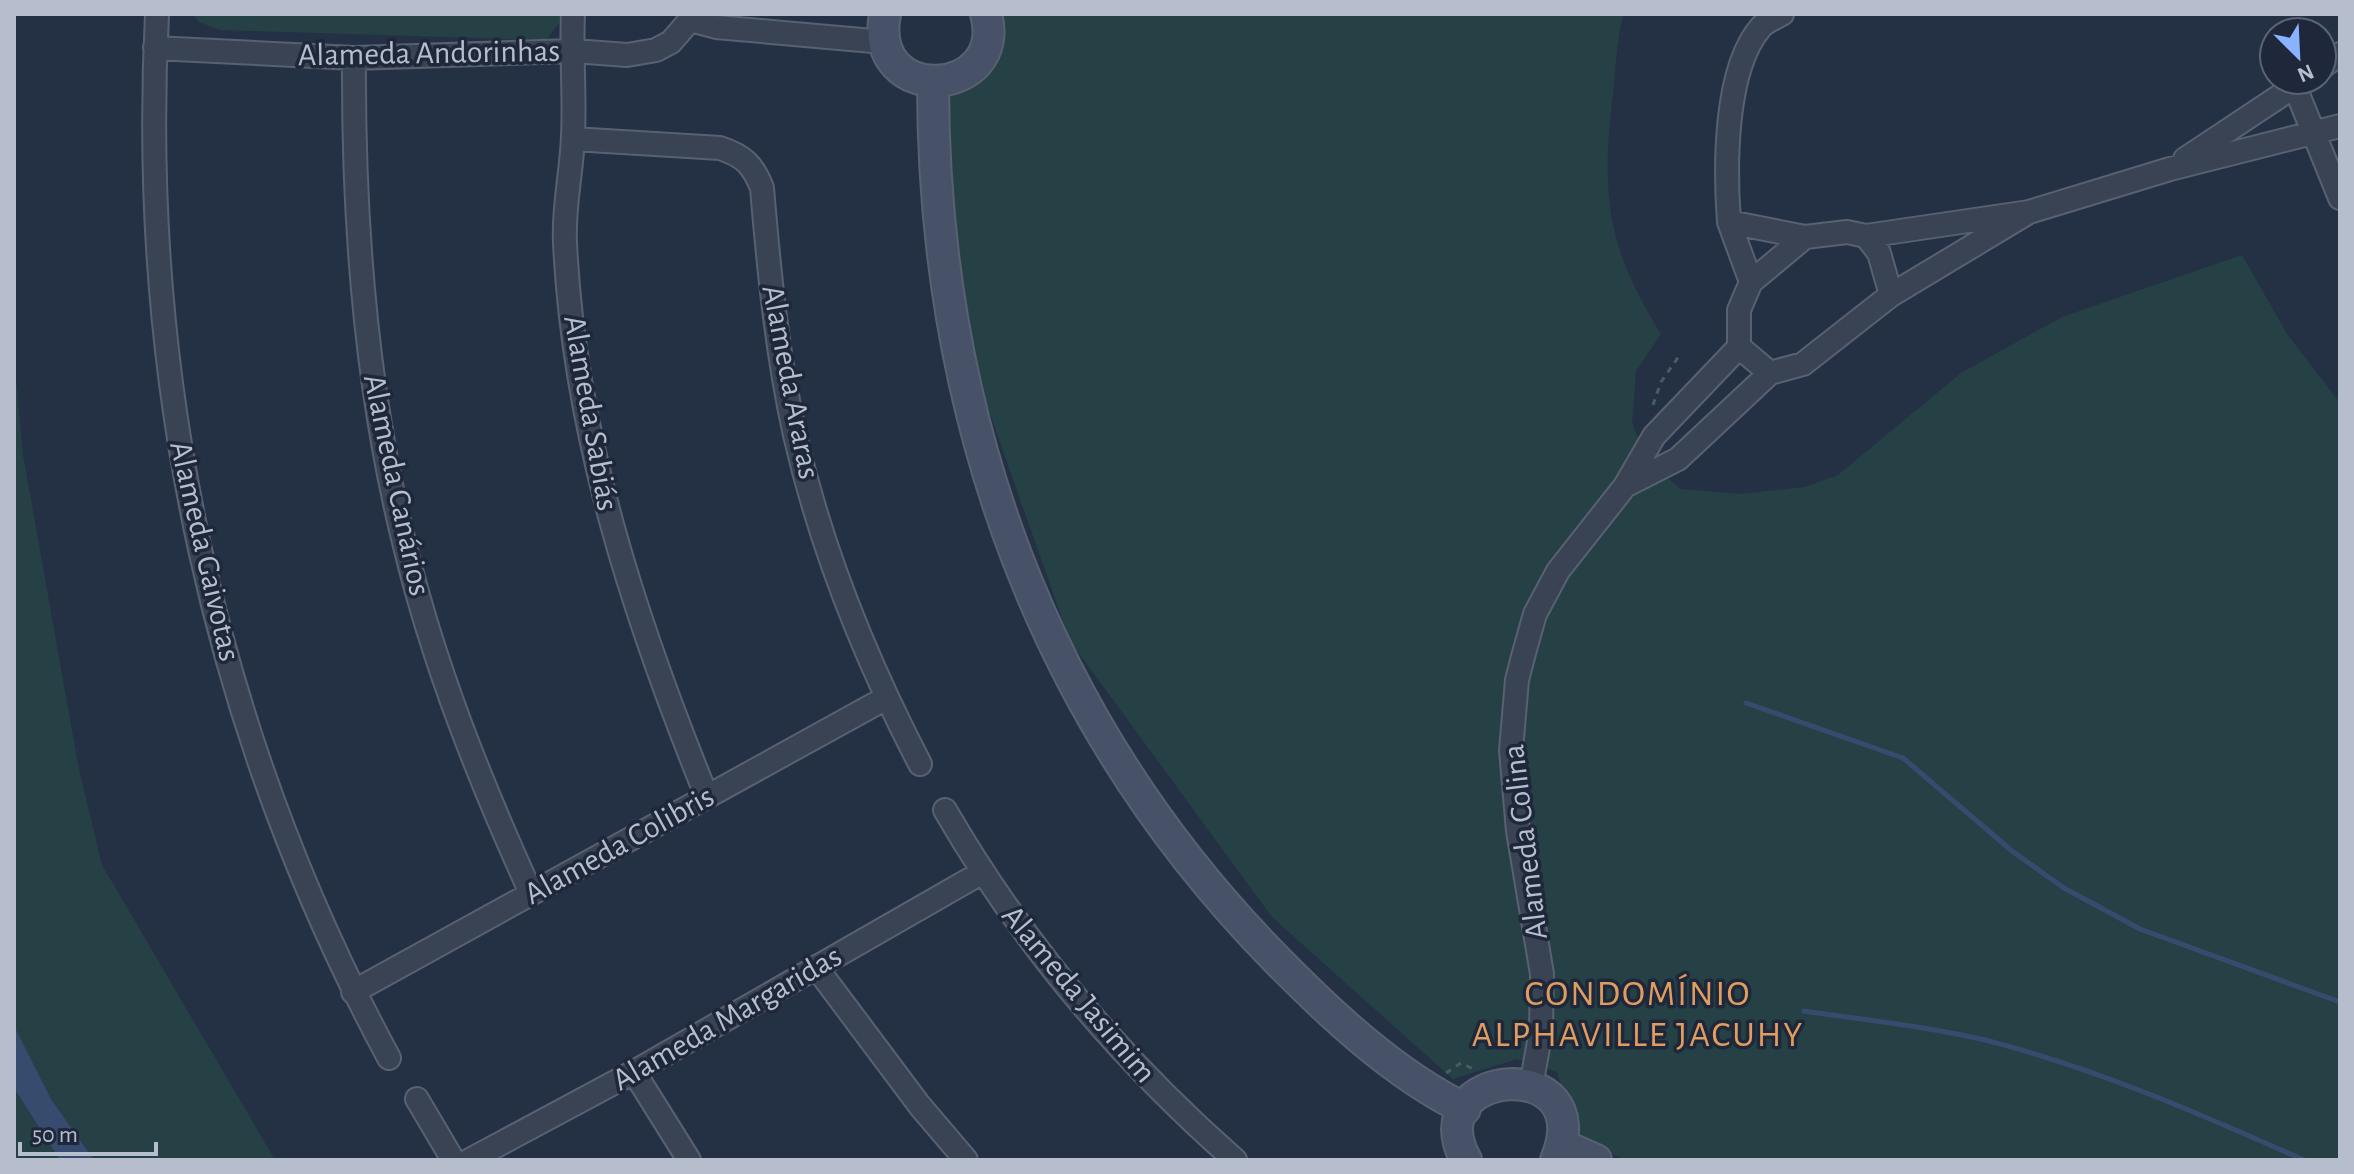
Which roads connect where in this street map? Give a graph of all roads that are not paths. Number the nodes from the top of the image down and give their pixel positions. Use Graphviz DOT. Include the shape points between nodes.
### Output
graph roads {
  1 [pos="157,14"];
  2 [pos="573,14"];
  3 [pos="986,14"];
  4 [pos="1782,14"];
  5 [pos="690,17"];
  6 [pos="883,21"];
  7 [pos="774,24"];
  8 [pos="155,48"];
  9 [pos="574,51"];
  10 [pos="354,58"];
  11 [pos="933,83"];
  12 [pos="2282,96"];
  13 [pos="2303,96"];
  14 [pos="2340,126"];
  15 [pos="2314,133"];
  16 [pos="573,139"];
  17 [pos="2170,169"];
  18 [pos="2340,198"];
  19 [pos="2029,212"];
  20 [pos="1729,222"];
  21 [pos="1866,236"];
  22 [pos="1805,237"];
  23 [pos="1751,282"];
  24 [pos="1891,295"];
  25 [pos="1739,347"];
  26 [pos="1770,373"];
  27 [pos="1669,419"];
  28 [pos="1694,445"];
  29 [pos="1625,486"];
  30 [pos="886,698"];
  31 [pos="920,764"];
  32 [pos="707,797"];
  33 [pos="945,810"];
  34 [pos="981,873"];
  35 [pos="531,893"];
  36 [pos="816,967"];
  37 [pos="353,992"];
  38 [pos="389,1058"];
  39 [pos="634,1072"];
  40 [pos="1531,1086"];
  41 [pos="417,1099"];
  42 [pos="1465,1109"];
  43 [pos="1559,1153"];
  44 [pos="453,1160"];
  45 [pos="470,1160"];
  46 [pos="689,1160"];
  47 [pos="966,1160"];
  48 [pos="1235,1160"];
  49 [pos="1466,1160"];
  50 [pos="1596,1160"];
  1 -- 8 [label="street, Alameda Gaivotas"];
  2 -- 9 [label="street, Alameda Sabiás"];
  3 -- 11 [label="street" via="988,35 979,60 959,77"];
  4 -- 20 [label="street" via="1762,25 1738,76 1729,138"];
  5 -- 7 [label="street, Alameda Andorinhas"];
  5 -- 9 [label="street, Alameda Andorinhas" via="671,42 656,50 627,55"];
  6 -- 7 [label="street, Alameda Andorinhas"];
  6 -- 11 [label="street" via="902,71"];
  8 -- 10 [label="street, Alameda Andorinhas"];
  8 -- 37 [label="street, Alameda Gaivotas" via="154,215 180,453 259,768 289,851"];
  9 -- 10 [label="street, Alameda Andorinhas"];
  9 -- 16 [label="street, Alameda Sabiás"];
  10 -- 35 [label="street, Alameda Canários" via="353,143 368,345 405,546 465,742"];
  11 -- 42 [label="street" via="937,222 955,351 995,499 1068,673 1142,797 1238,919 1351,1029 1430,1092"];
  12 -- 17 [label="street"];
  13 -- 15 [label="street"];
  14 -- 15 [label="street"];
  15 -- 17 [label="street"];
  15 -- 18 [label="street"];
  16 -- 30 [label="street, Alameda Araras" via="720,148 754,168 762,188 781,362 795,436 841,588"];
  16 -- 32 [label="street, Alameda Sabiás" via="563,205 565,247 593,446 637,613"];
  17 -- 19 [label="street"];
  19 -- 21 [label="street"];
  19 -- 24 [label="street"];
  20 -- 22 [label="street"];
  20 -- 23 [label="street"];
  21 -- 22 [label="street" via="1847,232"];
  21 -- 24 [label="street" via="1879,253"];
  22 -- 23 [label="street"];
  23 -- 25 [label="street" via="1739,310"];
  24 -- 26 [label="street" via="1803,364"];
  25 -- 26 [label="street"];
  25 -- 27 [label="street, Alameda Colina"];
  26 -- 28 [label="street"];
  27 -- 28 [label="street"];
  27 -- 29 [label="street, Alameda Colina"];
  28 -- 29 [label="street"];
  29 -- 40 [label="street, Alameda Colina" via="1558,571 1535,614 1517,680 1513,790 1542,974 1541,1031"];
  30 -- 31 [label="street, Alameda Araras"];
  30 -- 32 [label="street, Alameda Colibris"];
  32 -- 35 [label="street, Alameda Colibris"];
  33 -- 34 [label="street, Alameda Jasimim"];
  34 -- 36 [label="street, Alameda Margaridas"];
  34 -- 48 [label="street, Alameda Jasimim" via="1094,1020"];
  35 -- 37 [label="street, Alameda Colibris"];
  36 -- 39 [label="street, Alameda Margaridas"];
  36 -- 47 [label="street"];
  37 -- 38 [label="street, Alameda Gaivotas"];
  39 -- 45 [label="street, Alameda Margaridas"];
  39 -- 46 [label="street"];
  40 -- 42 [label="street" via="1501,1082 1486,1088"];
  40 -- 43 [label="street" via="1544,1093 1560,1117"];
  41 -- 44 [label="street"];
  42 -- 49 [label="street" via="1459,1138"];
  43 -- 50 [label="street"];
}
